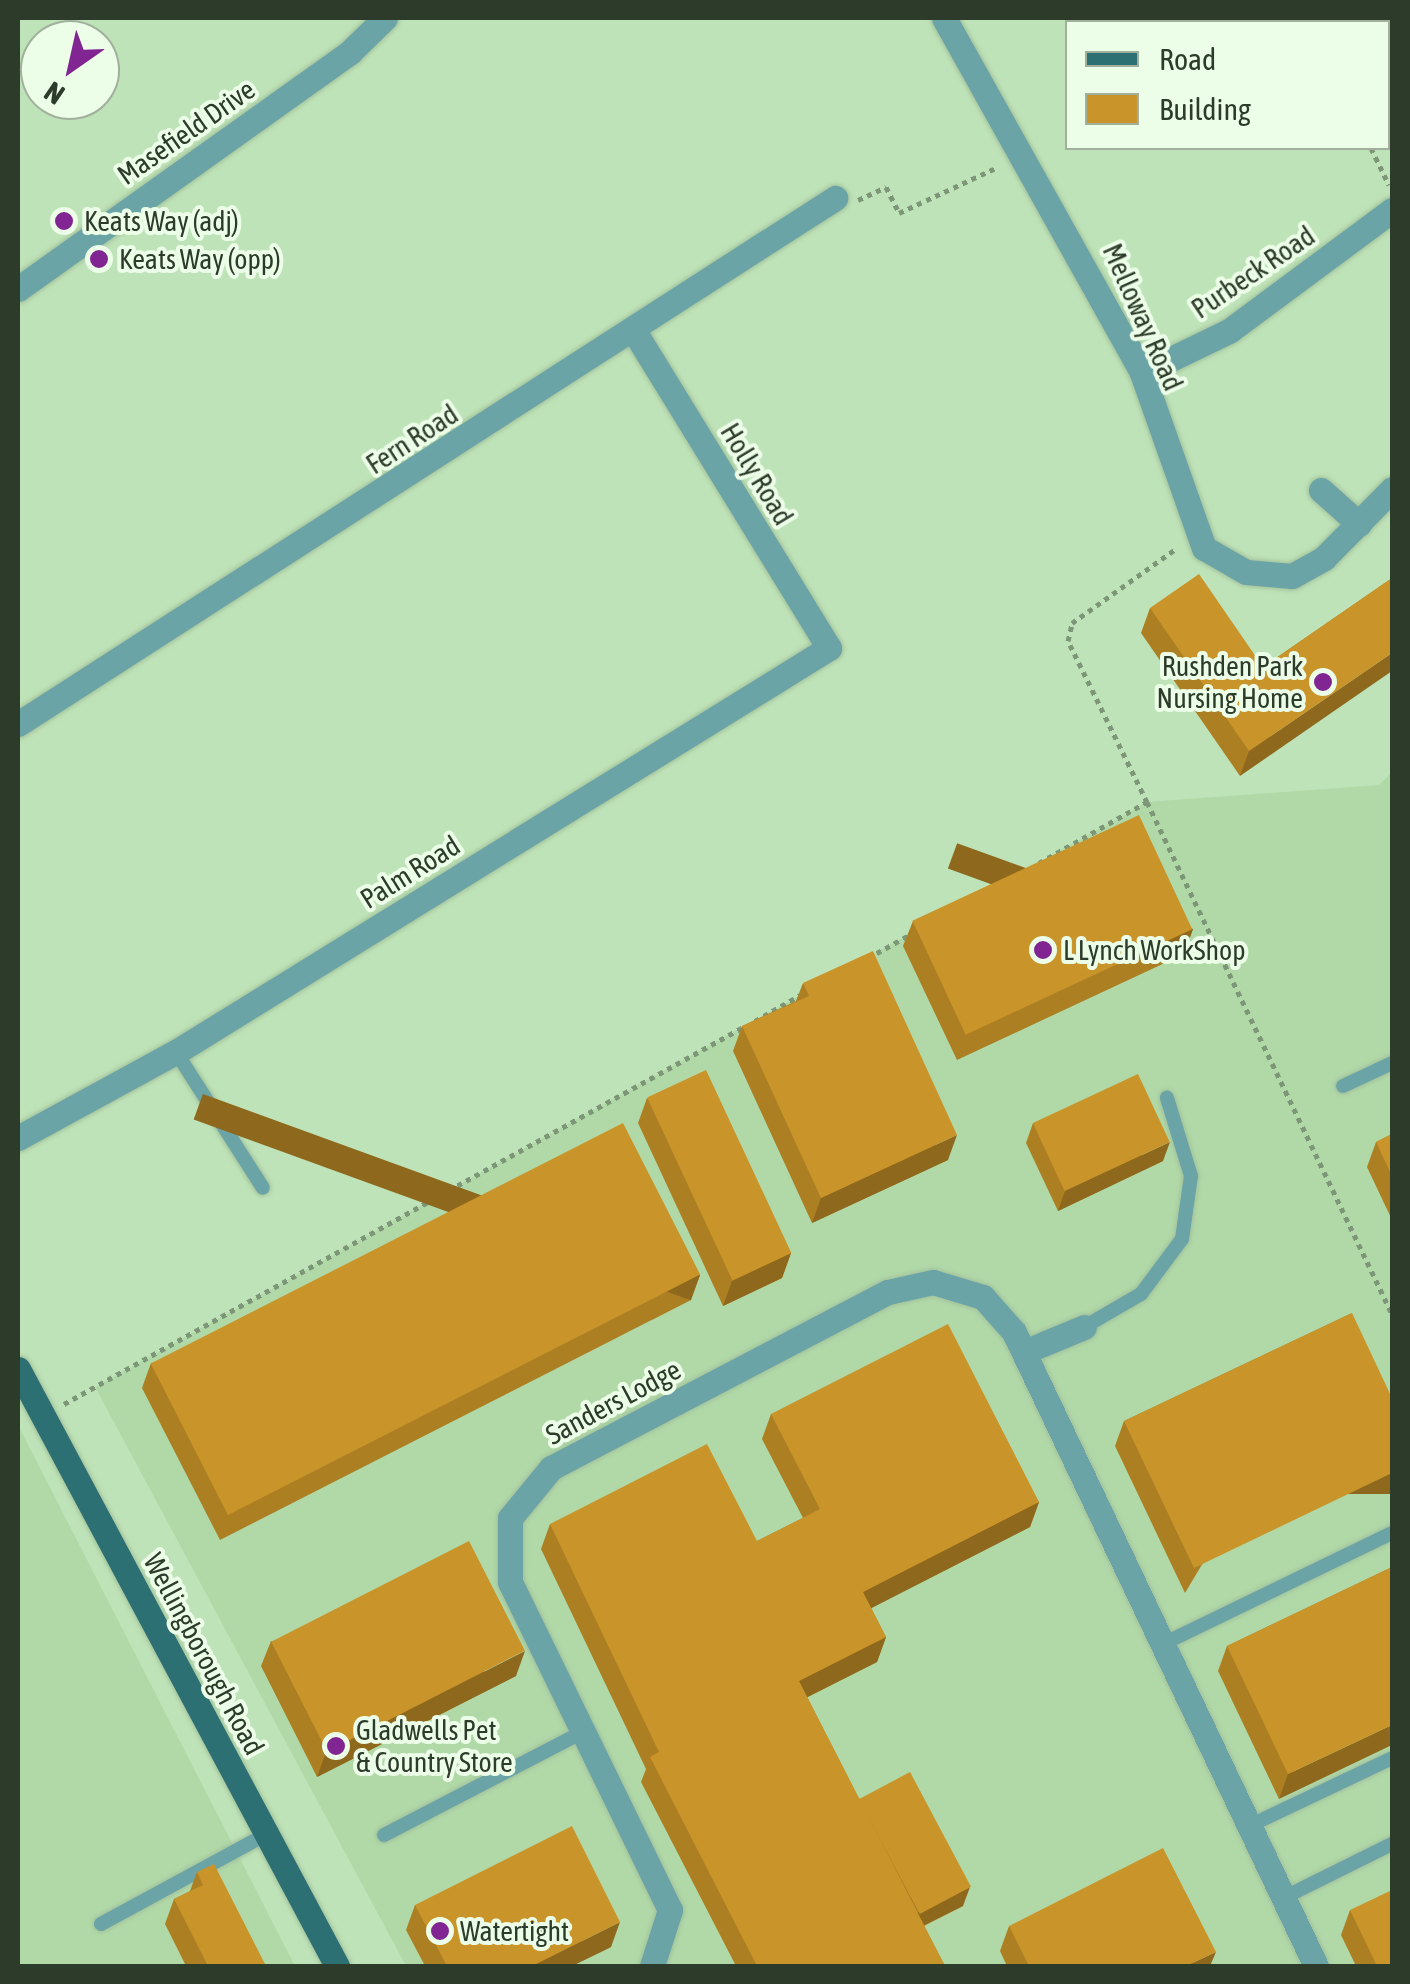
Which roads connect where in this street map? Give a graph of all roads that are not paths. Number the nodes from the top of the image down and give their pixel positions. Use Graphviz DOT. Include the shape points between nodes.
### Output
graph roads {
  1 [pos="385,18"];
  2 [pos="944,18"];
  3 [pos="835,198"];
  4 [pos="1392,210"];
  5 [pos="18,290"];
  6 [pos="634,331"];
  7 [pos="1142,373"];
  8 [pos="1392,489"];
  9 [pos="1321,490"];
  10 [pos="1358,524"];
  11 [pos="828,648"];
  12 [pos="18,724"];
  13 [pos="176,1052"];
  14 [pos="1392,1063"];
  15 [pos="1343,1086"];
  16 [pos="1167,1098"];
  17 [pos="18,1138"];
  18 [pos="263,1188"];
  19 [pos="1084,1327"];
  20 [pos="1024,1352"];
  21 [pos="18,1373"];
  22 [pos="1392,1533"];
  23 [pos="1162,1644"];
  24 [pos="585,1731"];
  25 [pos="1392,1758"];
  26 [pos="1249,1826"];
  27 [pos="266,1834"];
  28 [pos="384,1835"];
  29 [pos="1392,1844"];
  30 [pos="1283,1898"];
  31 [pos="101,1924"];
  32 [pos="337,1966"];
  33 [pos="652,1966"];
  34 [pos="1316,1966"];
  1 -- 5 [label="street, Masefield Drive"];
  2 -- 7 [label="street, Melloway Road"];
  3 -- 6 [label="street, Fern Road"];
  4 -- 7 [label="street, Purbeck Road" via="1229,331"];
  6 -- 11 [label="street, Holly Road"];
  6 -- 12 [label="street, Fern Road"];
  7 -- 10 [label="street, Melloway Road" via="1195,535 1231,565 1276,577 1308,570"];
  8 -- 10 [label="street"];
  9 -- 10 [label="street"];
  11 -- 13 [label="street, Palm Road"];
  13 -- 17 [label="street, Palm Road"];
  13 -- 18 [label="lane"];
  14 -- 15 [label="lane"];
  16 -- 19 [label="lane" via="1191,1176 1182,1239 1140,1294"];
  19 -- 20 [label="street"];
  20 -- 23 [label="street, Sanders Lodge"];
  20 -- 24 [label="street, Sanders Lodge" via="983,1297 912,1285 536,1480 510,1518 510,1582"];
  21 -- 27 [label="main road, Wellingborough Road"];
  22 -- 23 [label="lane"];
  23 -- 26 [label="street, Sanders Lodge"];
  24 -- 28 [label="lane"];
  24 -- 33 [label="street, Sanders Lodge" via="670,1910"];
  25 -- 26 [label="lane"];
  26 -- 30 [label="street, Sanders Lodge"];
  27 -- 31 [label="lane"];
  27 -- 32 [label="main road, Wellingborough Road"];
  29 -- 30 [label="lane"];
  30 -- 34 [label="street, Sanders Lodge"];
}
